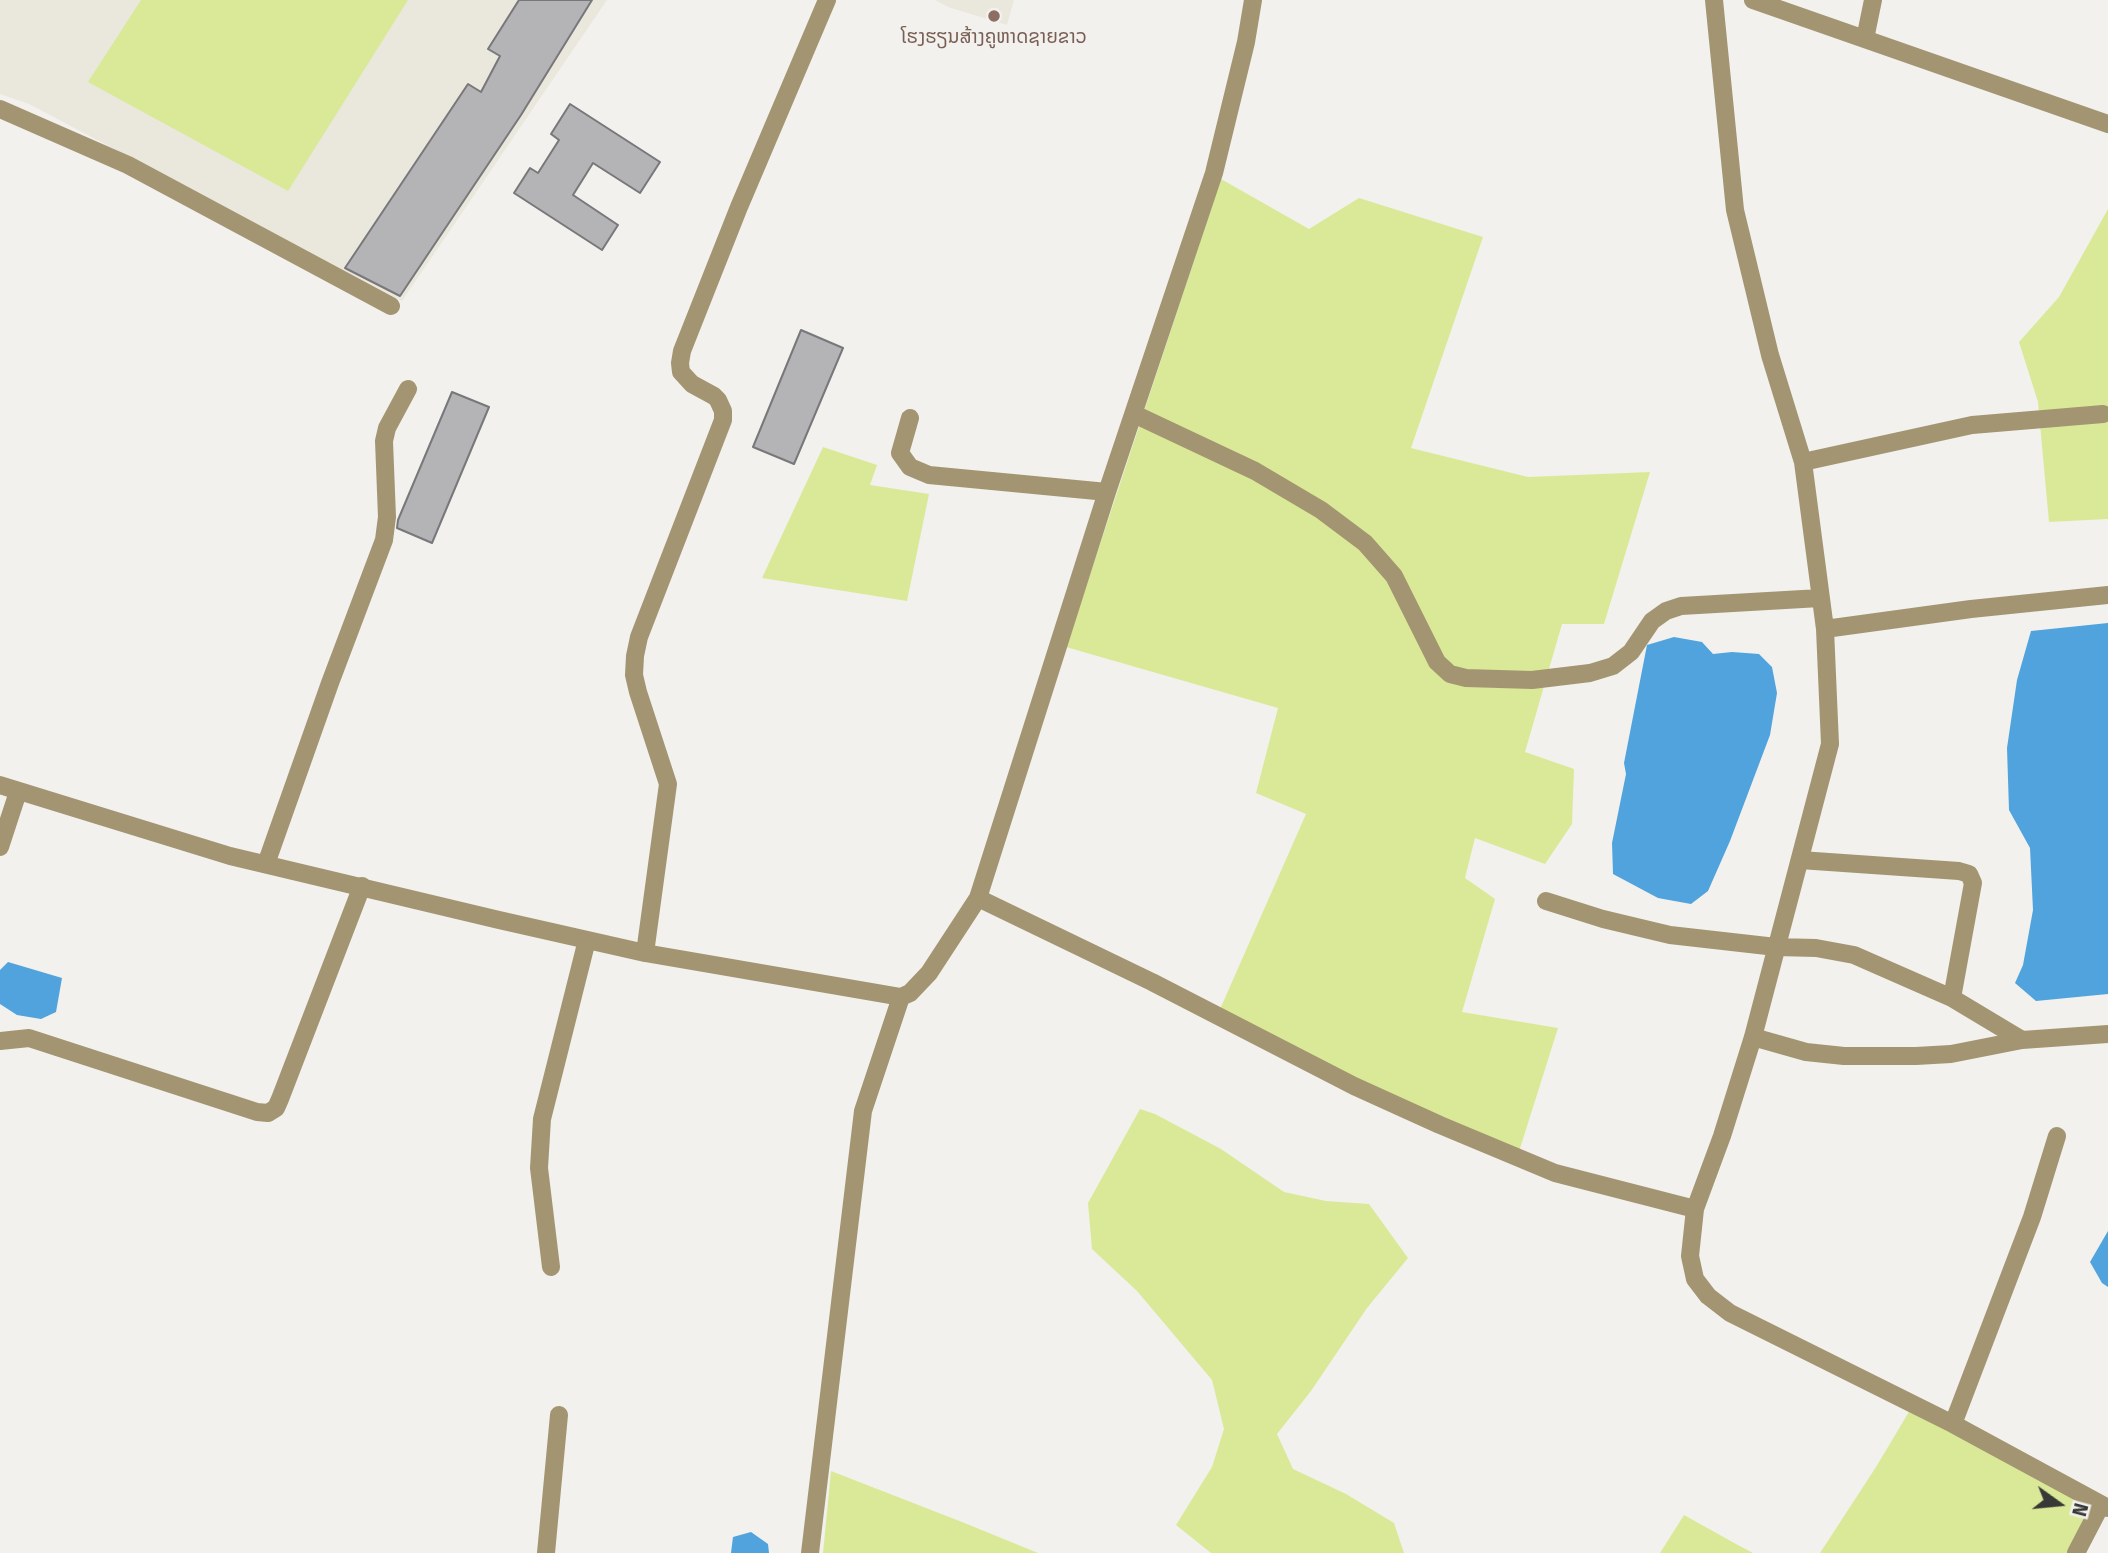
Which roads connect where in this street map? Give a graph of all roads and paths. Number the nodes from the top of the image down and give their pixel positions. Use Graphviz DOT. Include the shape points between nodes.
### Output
graph roads {
  1 [pos="827,0"];
  2 [pos="1253,0"];
  3 [pos="1714,0"];
  4 [pos="1753,0"];
  5 [pos="1873,0"];
  6 [pos="1865,38"];
  7 [pos="0,109"];
  8 [pos="2108,124"];
  9 [pos="391,306"];
  10 [pos="408,389"];
  11 [pos="1134,414"];
  12 [pos="2103,414"];
  13 [pos="910,418"];
  14 [pos="1803,462"];
  15 [pos="1107,492"];
  16 [pos="2108,595"];
  17 [pos="1820,598"];
  18 [pos="1825,629"];
  19 [pos="0,785"];
  20 [pos="18,792"];
  21 [pos="0,847"];
  22 [pos="1800,860"];
  23 [pos="266,864"];
  24 [pos="362,886"];
  25 [pos="978,898"];
  26 [pos="1546,901"];
  27 [pos="587,940"];
  28 [pos="1776,947"];
  29 [pos="645,953"];
  30 [pos="901,998"];
  31 [pos="1951,998"];
  32 [pos="2108,1034"];
  33 [pos="1753,1037"];
  34 [pos="2022,1040"];
  35 [pos="0,1041"];
  36 [pos="2057,1136"];
  37 [pos="1695,1209"];
  38 [pos="551,1267"];
  39 [pos="559,1415"];
  40 [pos="1953,1424"];
  41 [pos="2104,1506"];
  42 [pos="546,1553"];
  43 [pos="810,1553"];
  44 [pos="2076,1553"];
  1 -- 29 [label="street" via="682,351 681,372 718,400 723,420 643,624 635,656 638,692 668,784"];
  2 -- 11 [label="street" via="1214,173"];
  3 -- 14 [label="street" via="1735,210 1770,355"];
  4 -- 6 [label="street"];
  5 -- 6 [label="street"];
  6 -- 8 [label="street"];
  7 -- 9 [label="street" via="128,165"];
  10 -- 23 [label="street" via="384,441 384,540"];
  11 -- 15 [label="street"];
  11 -- 17 [label="street" via="1255,471 1365,542 1394,576 1437,662 1450,674 1532,680 1590,673 1613,666 1630,652 1652,621 1681,606"];
  12 -- 14 [label="street" via="1972,425"];
  13 -- 15 [label="street" via="900,453 910,467 929,475"];
  14 -- 17 [label="street"];
  15 -- 25 [label="street"];
  16 -- 18 [label="street"];
  17 -- 18 [label="street"];
  18 -- 22 [label="street" via="1829,744"];
  19 -- 20 [label="street"];
  20 -- 21 [label="street"];
  20 -- 23 [label="street"];
  22 -- 28 [label="street"];
  22 -- 31 [label="street" via="1969,874 1973,883"];
  23 -- 24 [label="street"];
  24 -- 27 [label="street"];
  24 -- 35 [label="street" via="280,1099 268,1113 29,1038"];
  25 -- 30 [label="street" via="929,973"];
  25 -- 37 [label="street" via="1440,1125 1555,1173"];
  26 -- 28 [label="street" via="1670,935"];
  27 -- 29 [label="street"];
  27 -- 38 [label="street" via="542,1119 539,1168"];
  28 -- 31 [label="street" via="1854,955"];
  28 -- 33 [label="street"];
  29 -- 30 [label="street"];
  30 -- 43 [label="street" via="863,1111"];
  31 -- 34 [label="street"];
  32 -- 34 [label="street"];
  33 -- 34 [label="street" via="1806,1052 1844,1056 1951,1055"];
  33 -- 37 [label="street"];
  36 -- 40 [label="street" via="2032,1217"];
  37 -- 40 [label="street" via="1690,1256 1695,1279 1708,1296 1730,1313"];
  39 -- 42 [label="street"];
  40 -- 41 [label="street"];
  41 -- 44 [label="street"];
}
